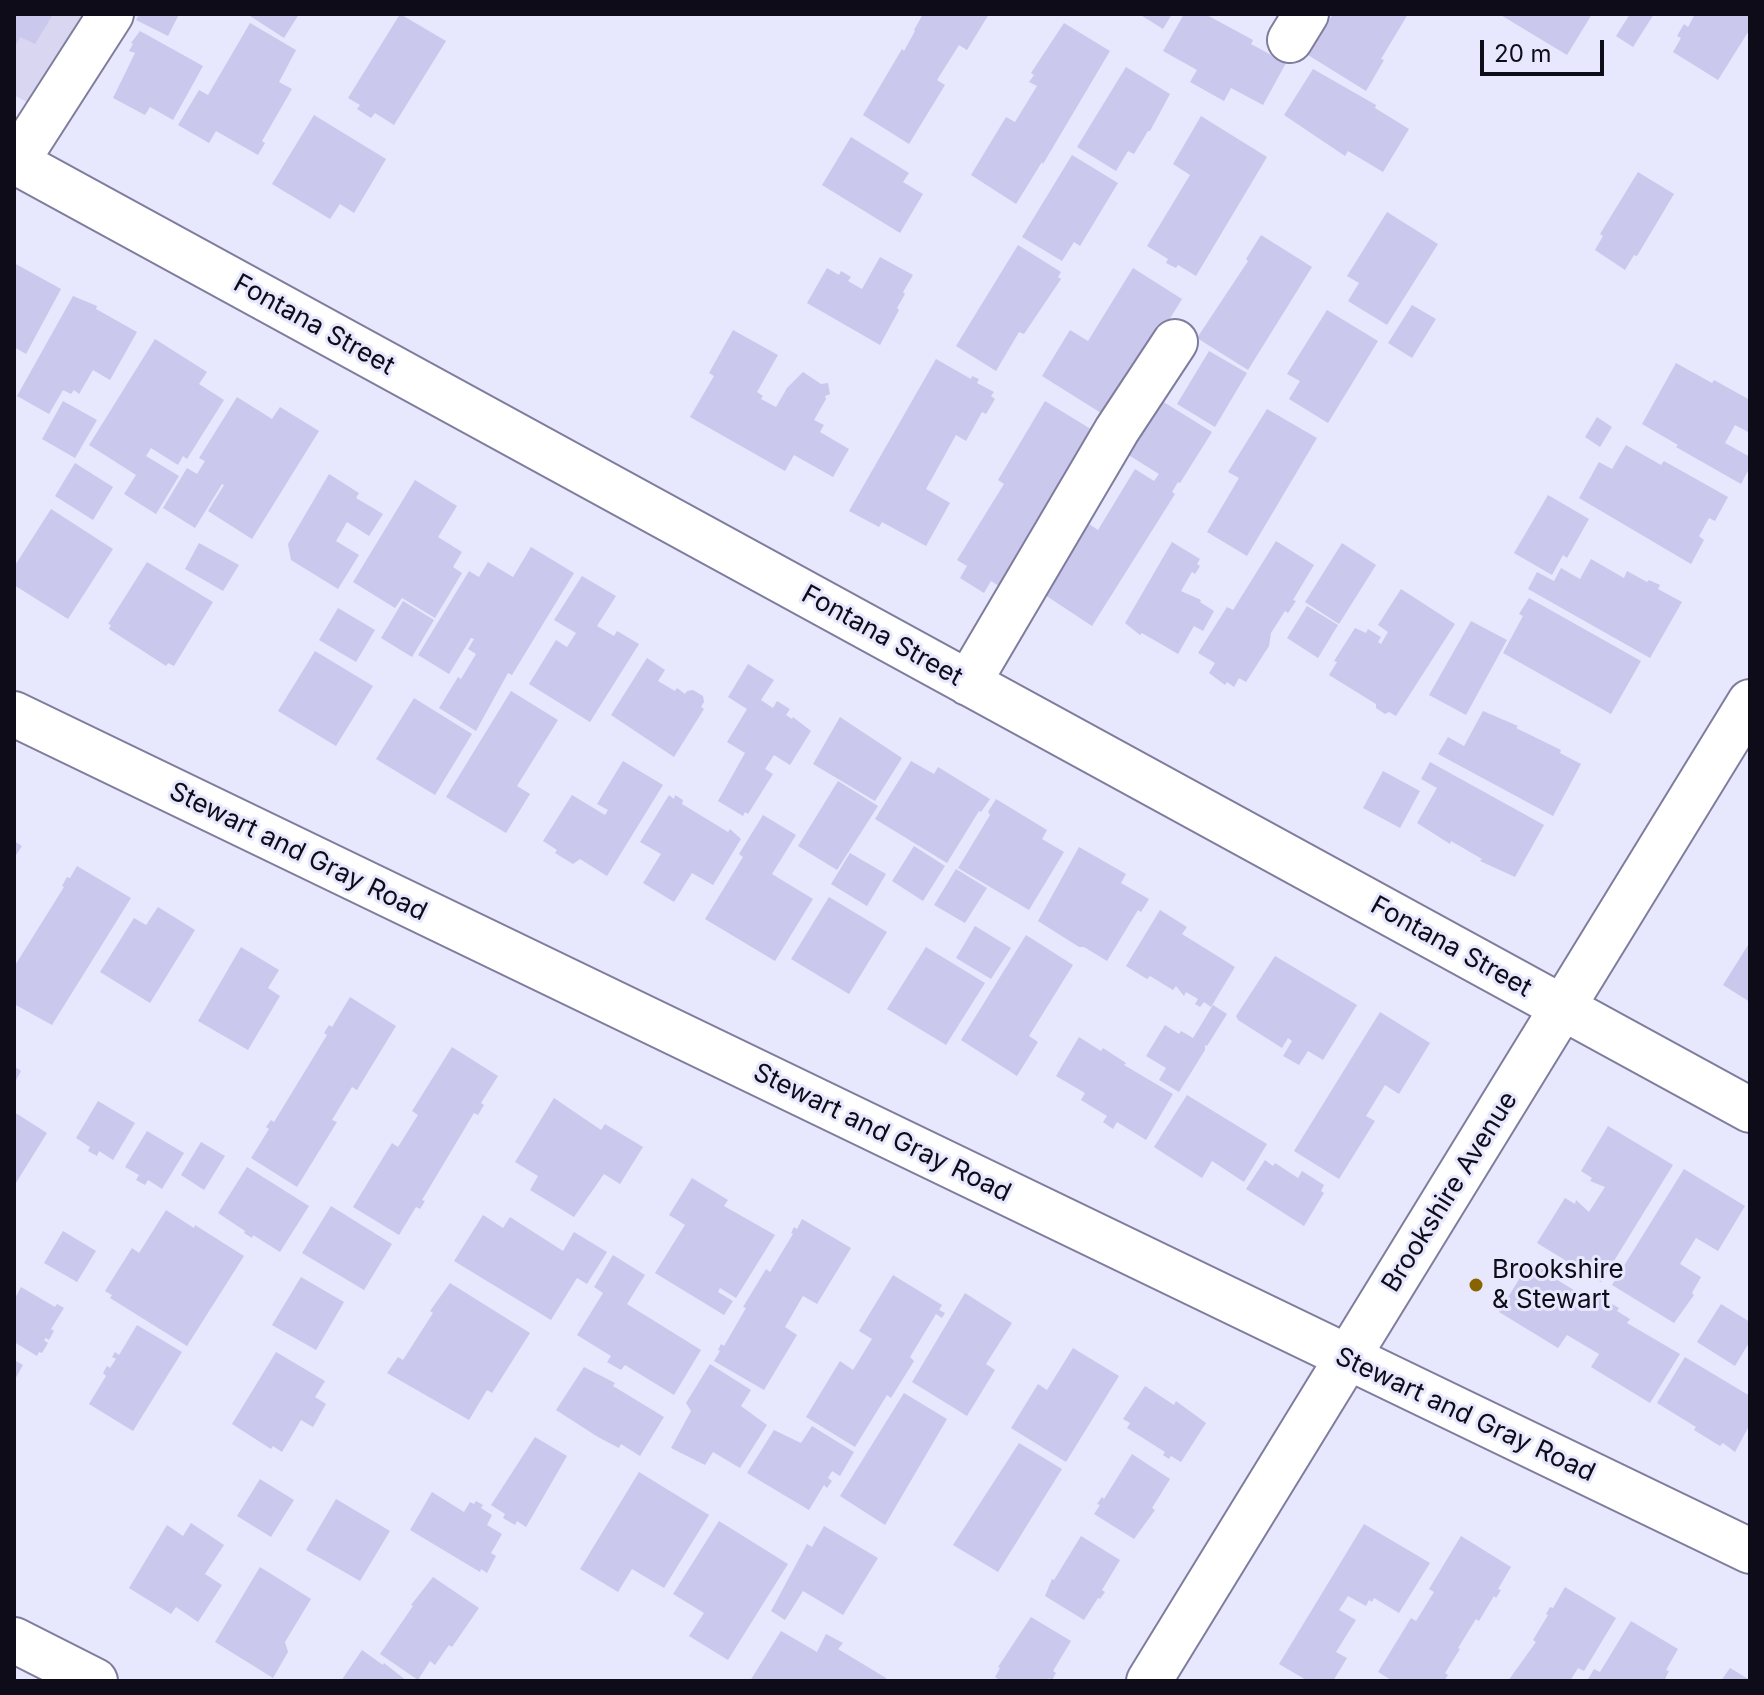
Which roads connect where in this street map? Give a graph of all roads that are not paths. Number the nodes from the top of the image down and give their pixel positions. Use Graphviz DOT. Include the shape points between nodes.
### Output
graph roads {
  1 [pos="111,14"];
  2 [pos="15,163"];
  3 [pos="1175,342"];
  4 [pos="968,683"];
  5 [pos="1750,702"];
  6 [pos="14,714"];
  7 [pos="1564,1009"];
  8 [pos="1750,1110"];
  9 [pos="1347,1359"];
  10 [pos="1750,1551"];
  11 [pos="14,1640"];
  12 [pos="95,1681"];
  13 [pos="1149,1681"];
  1 -- 2 [label="street"];
  2 -- 4 [label="street, Fontana Street"];
  3 -- 4 [label="street"];
  4 -- 7 [label="street, Fontana Street"];
  5 -- 7 [label="street, Brookshire Avenue"];
  6 -- 9 [label="street, Stewart and Gray Road"];
  7 -- 8 [label="street, Fontana Street"];
  7 -- 9 [label="street, Brookshire Avenue"];
  9 -- 10 [label="street, Stewart and Gray Road"];
  9 -- 13 [label="street, Brookshire Avenue"];
  11 -- 12 [label="street"];
}
